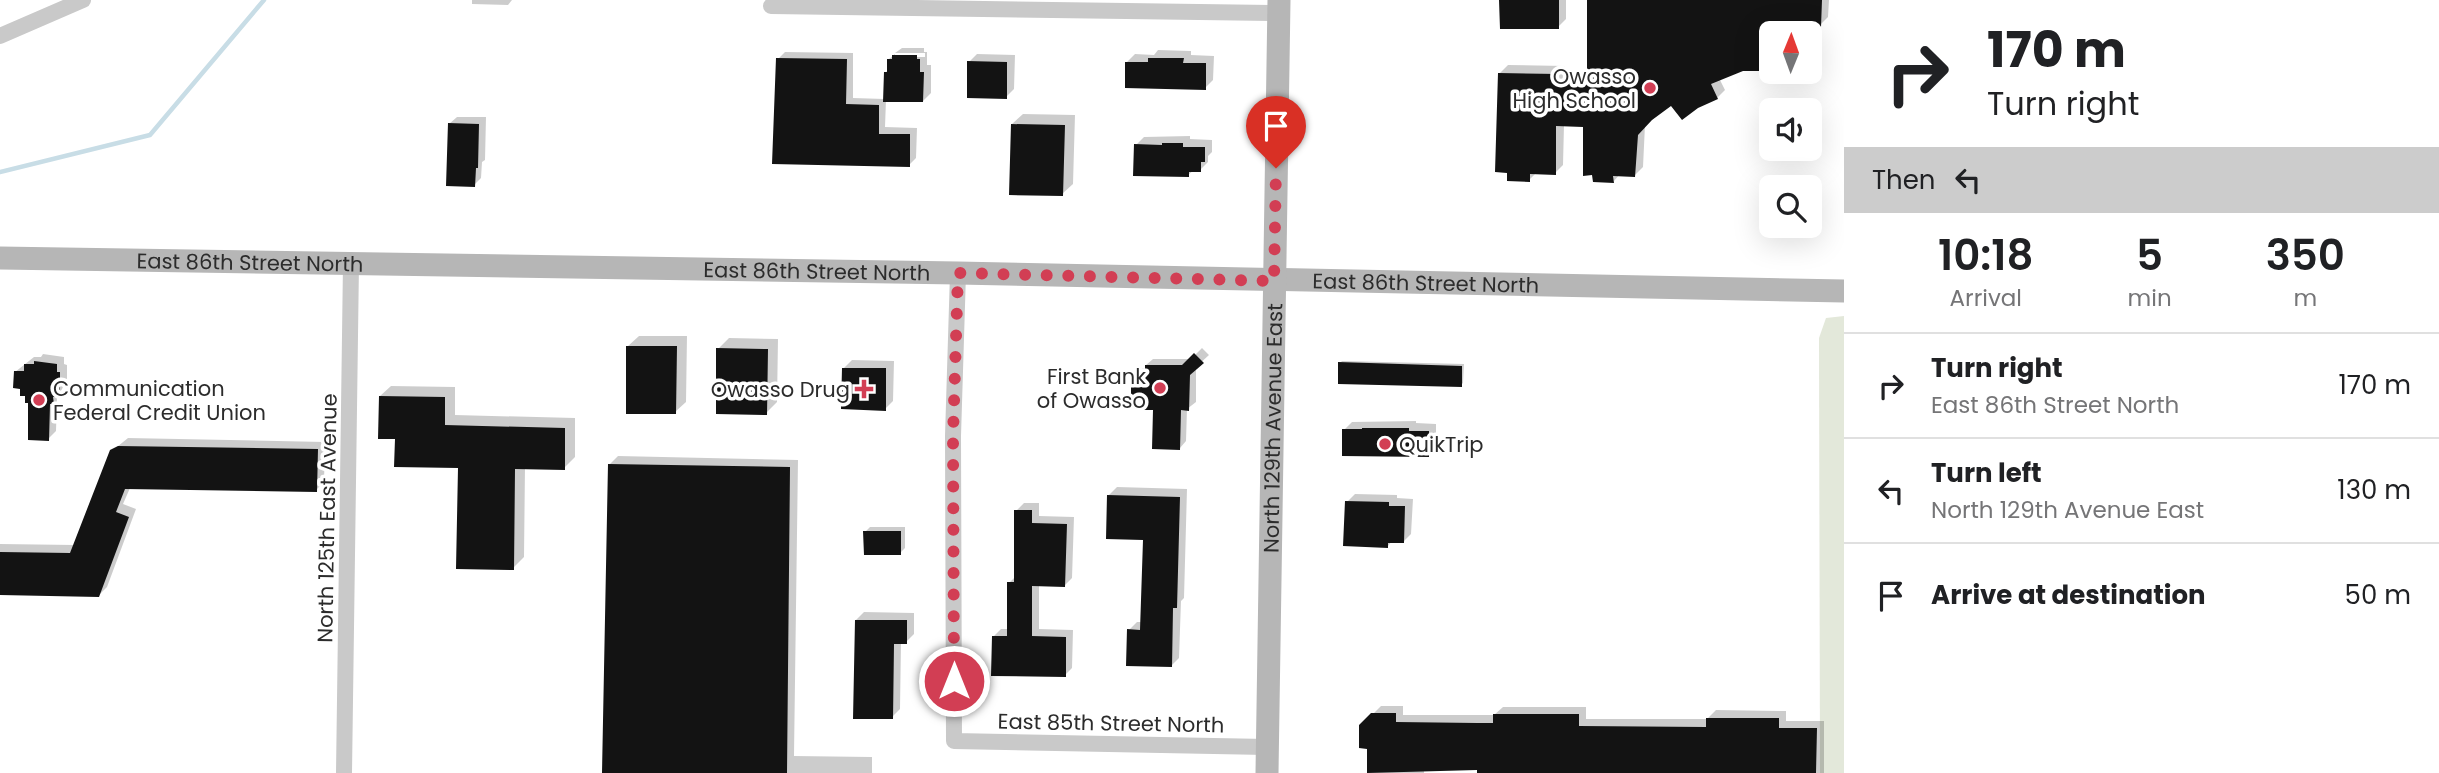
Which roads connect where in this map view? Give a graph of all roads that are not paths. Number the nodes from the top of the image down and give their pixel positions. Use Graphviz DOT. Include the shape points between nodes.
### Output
graph roads {
  1 [pos="83,0"];
  2 [pos="771,6"];
  3 [pos="1279,7"];
  4 [pos="0,36"];
  5 [pos="0,258"];
  6 [pos="351,263"];
  7 [pos="958,273"];
  8 [pos="1274,281"];
  9 [pos="1844,291"];
  10 [pos="1268,747"];
  11 [pos="344,773"];
  12 [pos="1267,773"];
  1 -- 4 [label="street"];
  2 -- 3 [label="street"];
  3 -- 8 [label="main road, North 129th Avenue East"];
  5 -- 6 [label="main road, East 86th Street North"];
  6 -- 7 [label="main road, East 86th Street North"];
  6 -- 11 [label="street, North 125th East Avenue"];
  7 -- 8 [label="main road, East 86th Street North"];
  7 -- 10 [label="street, East 85th Street North" via="953,436 954,741"];
  8 -- 9 [label="main road, East 86th Street North"];
  8 -- 10 [label="main road, North 129th Avenue East"];
  10 -- 12 [label="main road, North 129th Avenue East"];
}
